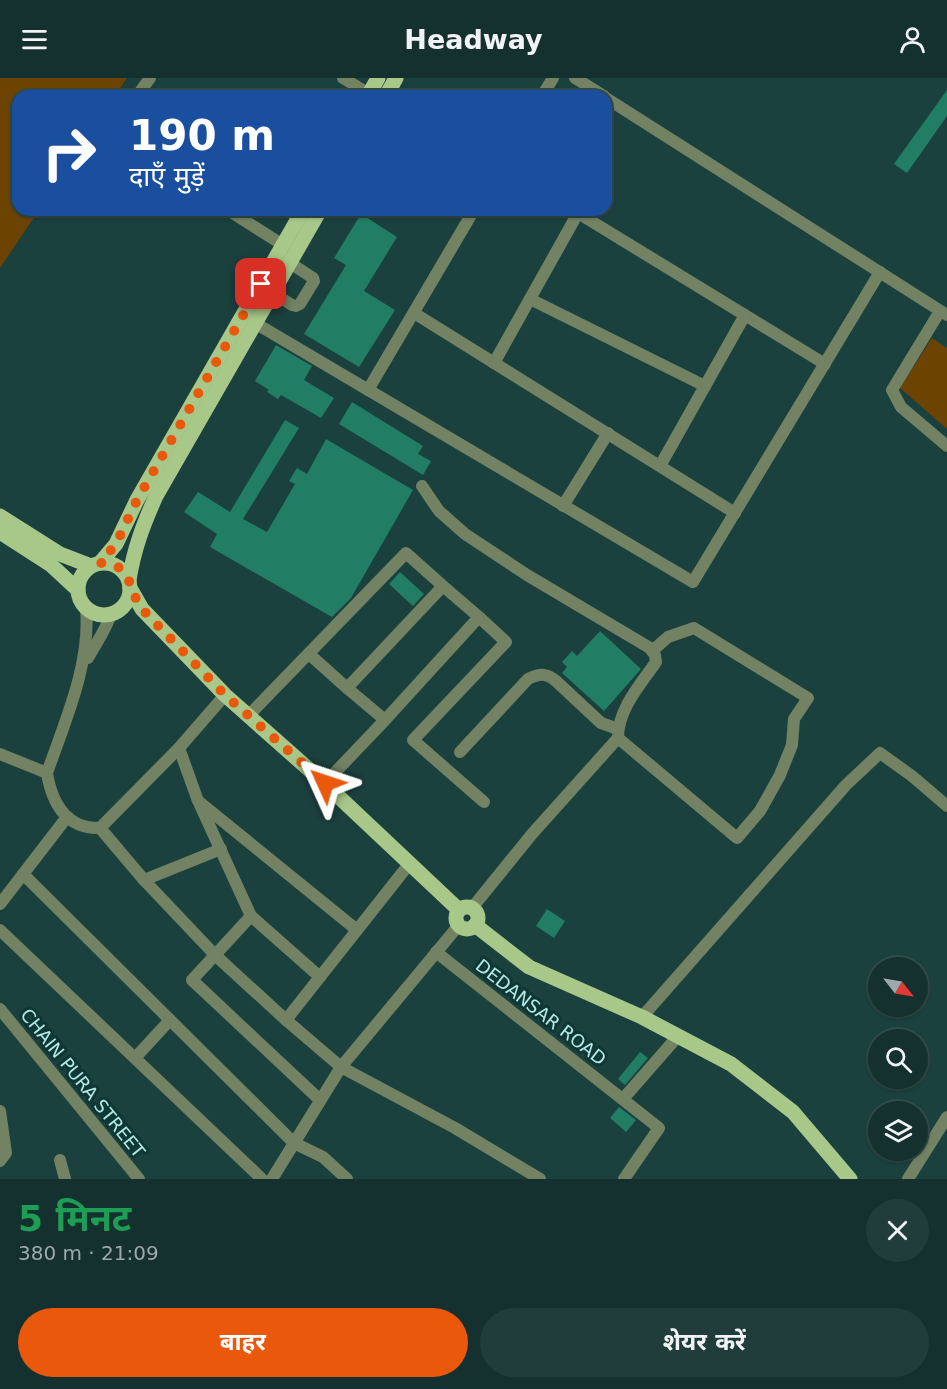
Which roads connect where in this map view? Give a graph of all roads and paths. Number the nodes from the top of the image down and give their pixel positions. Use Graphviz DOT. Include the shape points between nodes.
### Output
graph roads {
  1 [pos="343,78"];
  2 [pos="575,78"];
  3 [pos="361,90"];
  4 [pos="594,90"];
  5 [pos="612,101"];
  6 [pos="240,216"];
  7 [pos="300,216"];
  8 [pos="317,216"];
  9 [pos="471,216"];
  10 [pos="573,216"];
  11 [pos="582,216"];
  12 [pos="283,245"];
  13 [pos="290,263"];
  14 [pos="880,272"];
  15 [pos="273,292"];
  16 [pos="530,299"];
  17 [pos="414,313"];
  18 [pos="943,313"];
  19 [pos="745,315"];
  20 [pos="255,323"];
  21 [pos="494,363"];
  22 [pos="825,364"];
  23 [pos="705,386"];
  24 [pos="368,390"];
  25 [pos="608,433"];
  26 [pos="947,446"];
  27 [pos="660,466"];
  28 [pos="422,486"];
  29 [pos="564,506"];
  30 [pos="735,513"];
  31 [pos="0,516"];
  32 [pos="0,532"];
  33 [pos="95,565"];
  34 [pos="130,584"];
  35 [pos="443,586"];
  36 [pos="78,590"];
  37 [pos="86,608"];
  38 [pos="142,609"];
  39 [pos="111,614"];
  40 [pos="479,617"];
  41 [pos="652,651"];
  42 [pos="309,654"];
  43 [pos="80,675"];
  44 [pos="347,688"];
  45 [pos="225,695"];
  46 [pos="249,716"];
  47 [pos="385,720"];
  48 [pos="618,734"];
  49 [pos="179,748"];
  50 [pos="460,752"];
  51 [pos="0,754"];
  52 [pos="47,773"];
  53 [pos="325,783"];
  54 [pos="198,801"];
  55 [pos="484,802"];
  56 [pos="947,806"];
  57 [pos="67,817"];
  58 [pos="99,828"];
  59 [pos="220,849"];
  60 [pos="410,863"];
  61 [pos="23,874"];
  62 [pos="144,880"];
  63 [pos="0,904"];
  64 [pos="463,914"];
  65 [pos="251,916"];
  66 [pos="0,930"];
  67 [pos="357,930"];
  68 [pos="436,952"];
  69 [pos="215,955"];
  70 [pos="320,976"];
  71 [pos="0,1009"];
  72 [pos="642,1017"];
  73 [pos="170,1020"];
  74 [pos="286,1020"];
  75 [pos="678,1036"];
  76 [pos="135,1058"];
  77 [pos="341,1067"];
  78 [pos="623,1099"];
  79 [pos="320,1100"];
  80 [pos="0,1111"];
  81 [pos="947,1117"];
  82 [pos="294,1143"];
  83 [pos="60,1160"];
  84 [pos="0,1161"];
  85 [pos="275,1178"];
  86 [pos="65,1179"];
  87 [pos="139,1179"];
  88 [pos="262,1179"];
  89 [pos="347,1179"];
  90 [pos="540,1179"];
  91 [pos="624,1179"];
  92 [pos="850,1179"];
  93 [pos="908,1179"];
  1 -- 3 [label="street"];
  2 -- 4 [label="street"];
  5 -- 14 [label="street"];
  6 -- 12 [label="street"];
  7 -- 12 [label="main road"];
  8 -- 13 [label="main road"];
  9 -- 17 [label="street"];
  10 -- 16 [label="street"];
  11 -- 19 [label="street"];
  12 -- 33 [label="main road" via="137,500 116,544"];
  13 -- 15 [label="main road"];
  13 -- 15 [label="street" via="314,281 296,306"];
  14 -- 18 [label="street"];
  14 -- 22 [label="street"];
  15 -- 20 [label="main road"];
  16 -- 21 [label="street"];
  16 -- 23 [label="street"];
  17 -- 21 [label="street"];
  17 -- 24 [label="street"];
  18 -- 26 [label="street" via="892,390 901,407"];
  19 -- 22 [label="street"];
  19 -- 23 [label="street"];
  20 -- 24 [label="street"];
  20 -- 34 [label="main road" via="156,496 134,552"];
  21 -- 25 [label="street"];
  22 -- 30 [label="street"];
  23 -- 27 [label="street"];
  24 -- 29 [label="street"];
  25 -- 27 [label="street"];
  25 -- 29 [label="street"];
  27 -- 30 [label="street"];
  28 -- 41 [label="street" via="439,511 465,534"];
  29 -- 30 [label="street" via="693,582"];
  31 -- 33 [label="main road" via="60,554"];
  32 -- 36 [label="main road" via="51,565"];
  33 -- 34 [label="main road" via="107,563 120,568"];
  33 -- 36 [label="main road" via="80,578"];
  34 -- 38 [label="main road"];
  34 -- 39 [label="main road" via="126,604"];
  35 -- 40 [label="street"];
  35 -- 42 [label="street" via="406,553"];
  35 -- 44 [label="street"];
  36 -- 37 [label="main road"];
  37 -- 39 [label="main road" via="93,613"];
  37 -- 43 [label="street" via="87,644"];
  38 -- 39 [label="main road" via="128,607"];
  38 -- 45 [label="main road"];
  39 -- 43 [label="street"];
  40 -- 47 [label="street"];
  40 -- 55 [label="street" via="506,642 413,740"];
  41 -- 48 [label="street" via="656,662 629,700"];
  41 -- 48 [label="street" via="668,638 694,628 807,698 794,719 792,745 760,811 738,838"];
  42 -- 44 [label="street"];
  42 -- 46 [label="street"];
  43 -- 52 [label="street"];
  44 -- 47 [label="street"];
  45 -- 46 [label="main road"];
  45 -- 49 [label="street"];
  46 -- 53 [label="main road"];
  47 -- 53 [label="street"];
  48 -- 50 [label="street" via="543,674 528,679"];
  48 -- 64 [label="street"];
  49 -- 54 [label="street"];
  49 -- 58 [label="street"];
  51 -- 52 [label="street"];
  52 -- 57 [label="street" via="56,803"];
  53 -- 60 [label="main road"];
  54 -- 59 [label="street"];
  54 -- 67 [label="street"];
  56 -- 72 [label="street" via="880,753 846,785"];
  57 -- 58 [label="street" via="79,825"];
  57 -- 61 [label="street"];
  58 -- 62 [label="street"];
  59 -- 62 [label="street"];
  59 -- 65 [label="street"];
  60 -- 64 [label="main road"];
  60 -- 67 [label="street"];
  61 -- 63 [label="street"];
  61 -- 73 [label="street"];
  62 -- 69 [label="street"];
  64 -- 68 [label="street"];
  64 -- 72 [label="main road" via="478,916 475,925 530,967"];
  65 -- 69 [label="street"];
  65 -- 70 [label="street"];
  66 -- 76 [label="street"];
  67 -- 70 [label="street"];
  68 -- 77 [label="street"];
  68 -- 78 [label="street, DEDANSAR ROAD"];
  69 -- 74 [label="street"];
  69 -- 79 [label="street" via="192,980"];
  70 -- 74 [label="street"];
  71 -- 87 [label="street, CHAIN PURA STREET"];
  72 -- 75 [label="main road"];
  73 -- 76 [label="street"];
  73 -- 82 [label="street"];
  74 -- 77 [label="street"];
  75 -- 78 [label="street"];
  75 -- 92 [label="main road" via="731,1064 793,1112"];
  76 -- 88 [label="street"];
  77 -- 79 [label="street"];
  77 -- 90 [label="street"];
  78 -- 91 [label="street, DEDANSAR ROAD" via="659,1128"];
  79 -- 82 [label="street"];
  80 -- 84 [label="street" via="6,1153"];
  81 -- 93 [label="street"];
  82 -- 85 [label="street"];
  82 -- 89 [label="street" via="323,1156"];
  83 -- 86 [label="street"];
}
